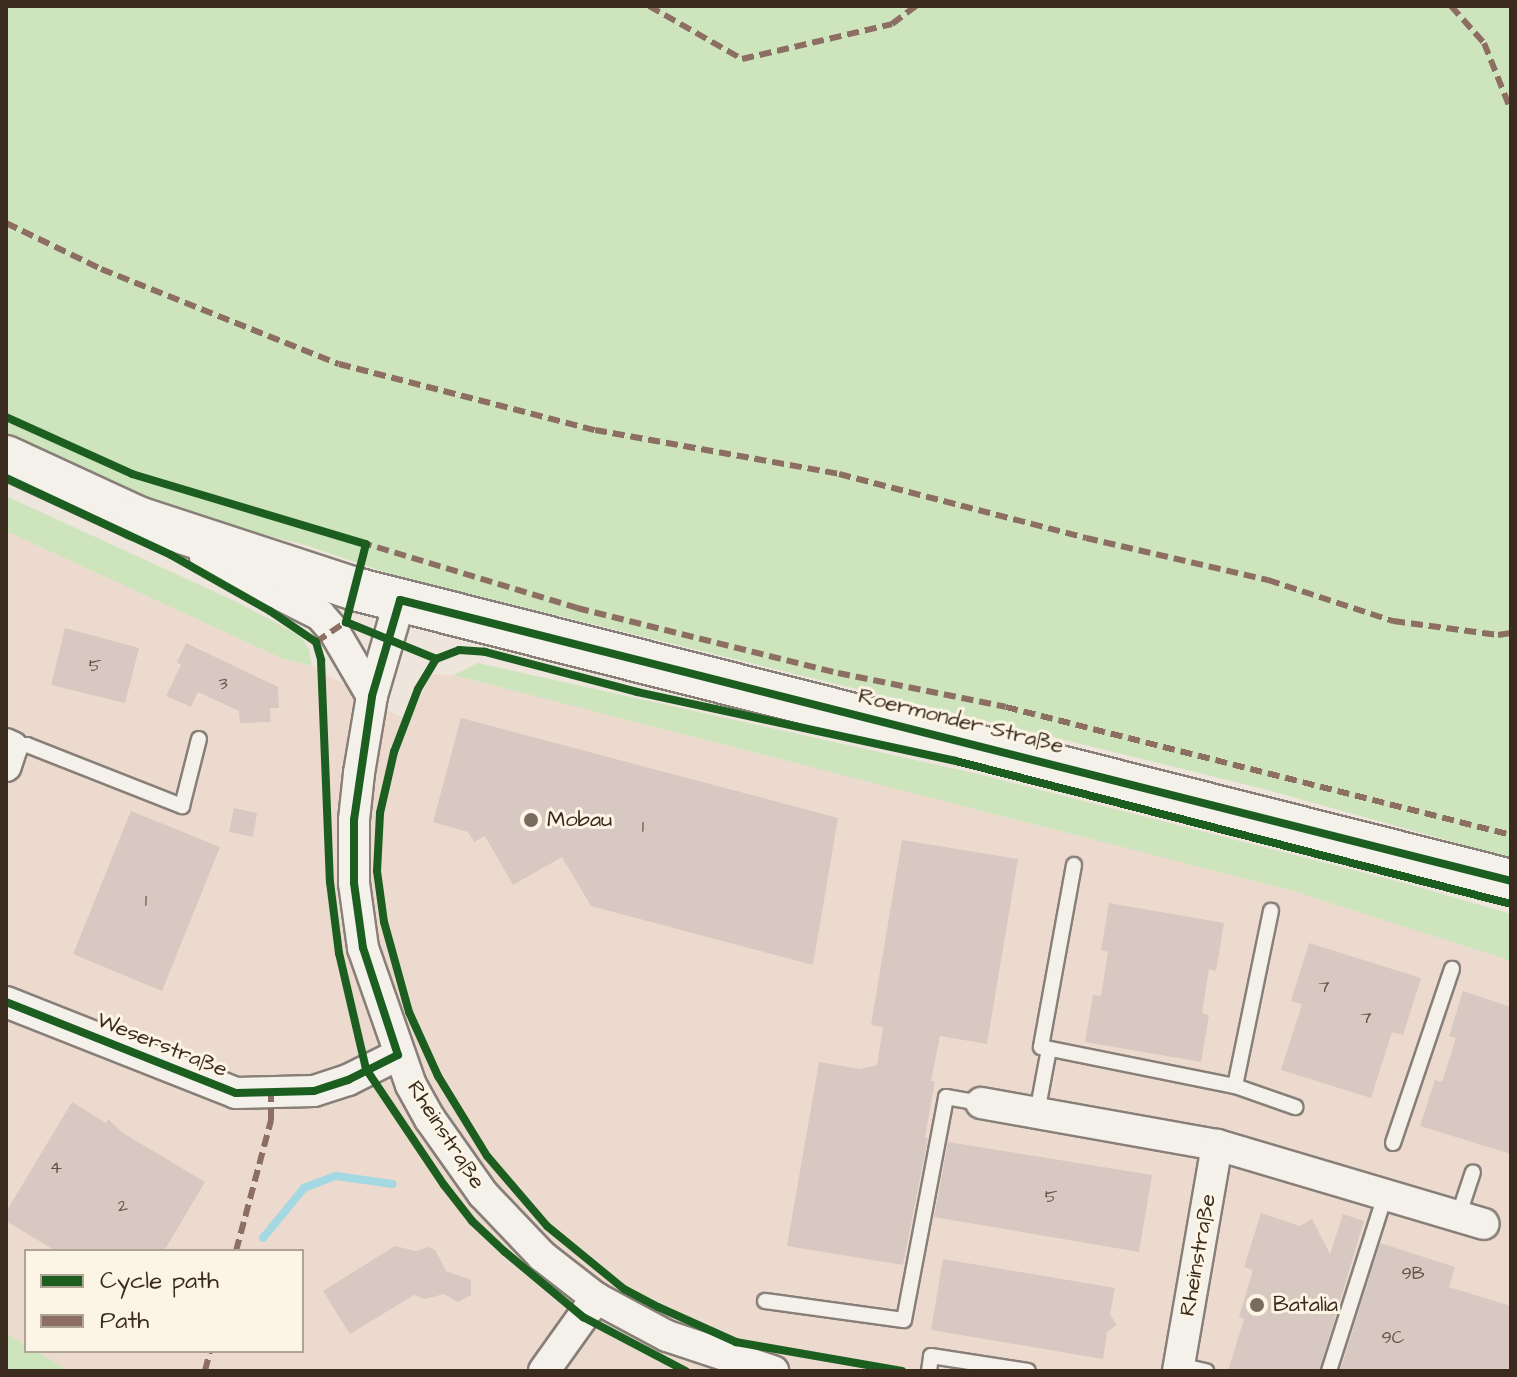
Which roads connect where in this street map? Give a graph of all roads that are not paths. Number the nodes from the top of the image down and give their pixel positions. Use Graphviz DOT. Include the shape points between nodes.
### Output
graph roads {
  1 [pos="6,457"];
  2 [pos="138,518"];
  3 [pos="400,600"];
  4 [pos="372,696"];
  5 [pos="199,739"];
  6 [pos="8,752"];
  7 [pos="1074,865"];
  8 [pos="1511,881"];
  9 [pos="1271,911"];
  10 [pos="1452,969"];
  11 [pos="6,1002"];
  12 [pos="1049,1049"];
  13 [pos="398,1055"];
  14 [pos="1235,1086"];
  15 [pos="981,1103"];
  16 [pos="1295,1107"];
  17 [pos="1037,1113"];
  18 [pos="1393,1143"];
  19 [pos="1217,1145"];
  20 [pos="1473,1172"];
  21 [pos="1385,1195"];
  22 [pos="1471,1220"];
  23 [pos="596,1298"];
  24 [pos="765,1301"];
  25 [pos="1188,1369"];
  26 [pos="544,1371"];
  27 [pos="773,1371"];
  28 [pos="929,1371"];
  29 [pos="1028,1371"];
  30 [pos="1329,1371"];
  1 -- 2 [label="main road, Roermonder Straße"];
  2 -- 3 [label="main road, Roermonder Straße"];
  2 -- 4 [label="street" via="154,533 320,615"];
  3 -- 4 [label="street, Rheinstraße"];
  3 -- 8 [label="main road, Roermonder Straße"];
  4 -- 13 [label="street, Rheinstraße" via="354,820 354,883 363,948"];
  5 -- 6 [label="lane" via="182,806 27,745"];
  7 -- 12 [label="lane" via="1041,1047"];
  9 -- 14 [label="lane"];
  10 -- 18 [label="lane"];
  11 -- 13 [label="street, Weserstraße" via="236,1093 314,1091"];
  12 -- 14 [label="lane"];
  12 -- 17 [label="lane"];
  13 -- 23 [label="street, Rheinstraße" via="430,1119 483,1194 542,1256"];
  14 -- 16 [label="lane"];
  15 -- 17 [label="street"];
  15 -- 24 [label="lane" via="946,1097 904,1320"];
  17 -- 19 [label="street"];
  19 -- 21 [label="street"];
  19 -- 25 [label="street, Rheinstraße"];
  20 -- 22 [label="lane"];
  21 -- 22 [label="street"];
  21 -- 30 [label="lane"];
  23 -- 26 [label="street"];
  23 -- 27 [label="street, Rheinstraße" via="667,1336"];
  28 -- 29 [label="lane" via="931,1356"];
}
